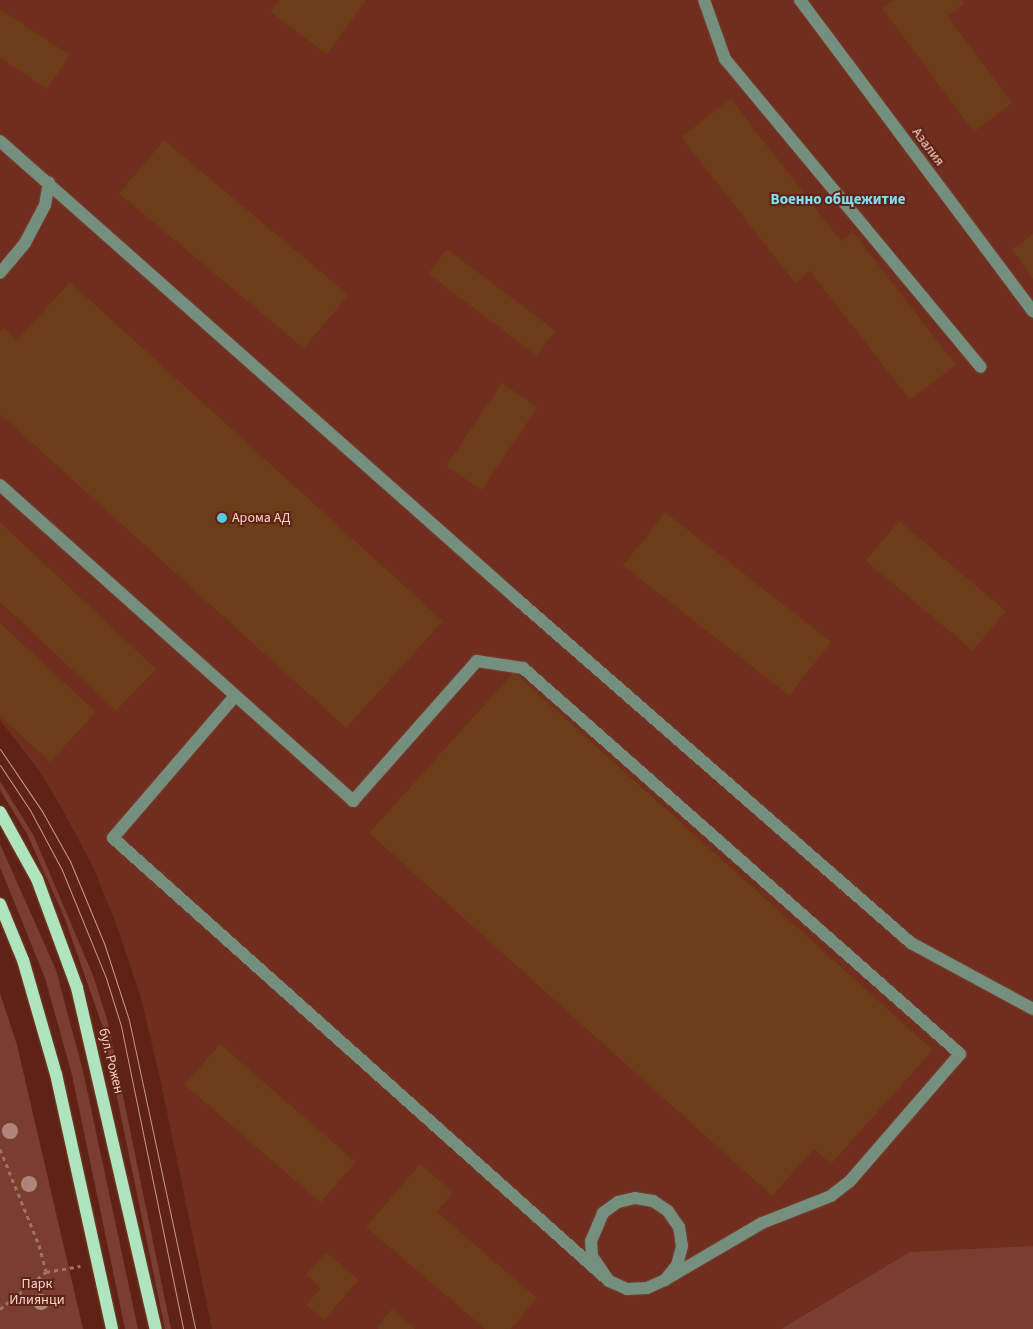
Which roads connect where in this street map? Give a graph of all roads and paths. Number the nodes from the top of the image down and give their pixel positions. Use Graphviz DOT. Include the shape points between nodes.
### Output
graph roads {
  1 [pos="704,0"];
  2 [pos="800,0"];
  3 [pos="0,142"];
  4 [pos="49,182"];
  5 [pos="0,273"];
  6 [pos="1033,312"];
  7 [pos="982,367"];
  8 [pos="0,485"];
  9 [pos="235,696"];
  10 [pos="0,812"];
  11 [pos="0,904"];
  12 [pos="1033,1009"];
  13 [pos="0,1149"];
  14 [pos="83,1265"];
  15 [pos="46,1272"];
  16 [pos="665,1280"];
  17 [pos="610,1281"];
  18 [pos="0,1309"];
  19 [pos="112,1329"];
  20 [pos="156,1329"];
  1 -- 7 [label="street" via="725,59"];
  2 -- 6 [label="street, Азалия"];
  3 -- 4 [label="street"];
  4 -- 5 [label="street" via="45,205 25,243"];
  4 -- 12 [label="street" via="518,600 911,943"];
  8 -- 9 [label="street"];
  9 -- 16 [label="street" via="353,801 477,661 523,668 960,1054 850,1181 831,1196 762,1223"];
  9 -- 17 [label="street" via="113,838"];
  10 -- 20 [label="main road, бул. Рожен" via="37,879 77,988"];
  11 -- 19 [label="main road" via="26,969 56,1074"];
  13 -- 15 [label="path" via="39,1245"];
  14 -- 15 [label="path"];
  15 -- 18 [label="path"];
  16 -- 17 [label="street" via="647,1288 627,1289"];
  16 -- 17 [label="street" via="677,1265 682,1246 679,1227 668,1211 653,1201 635,1198 618,1202 603,1213 595,1226 592,1256"];
}
